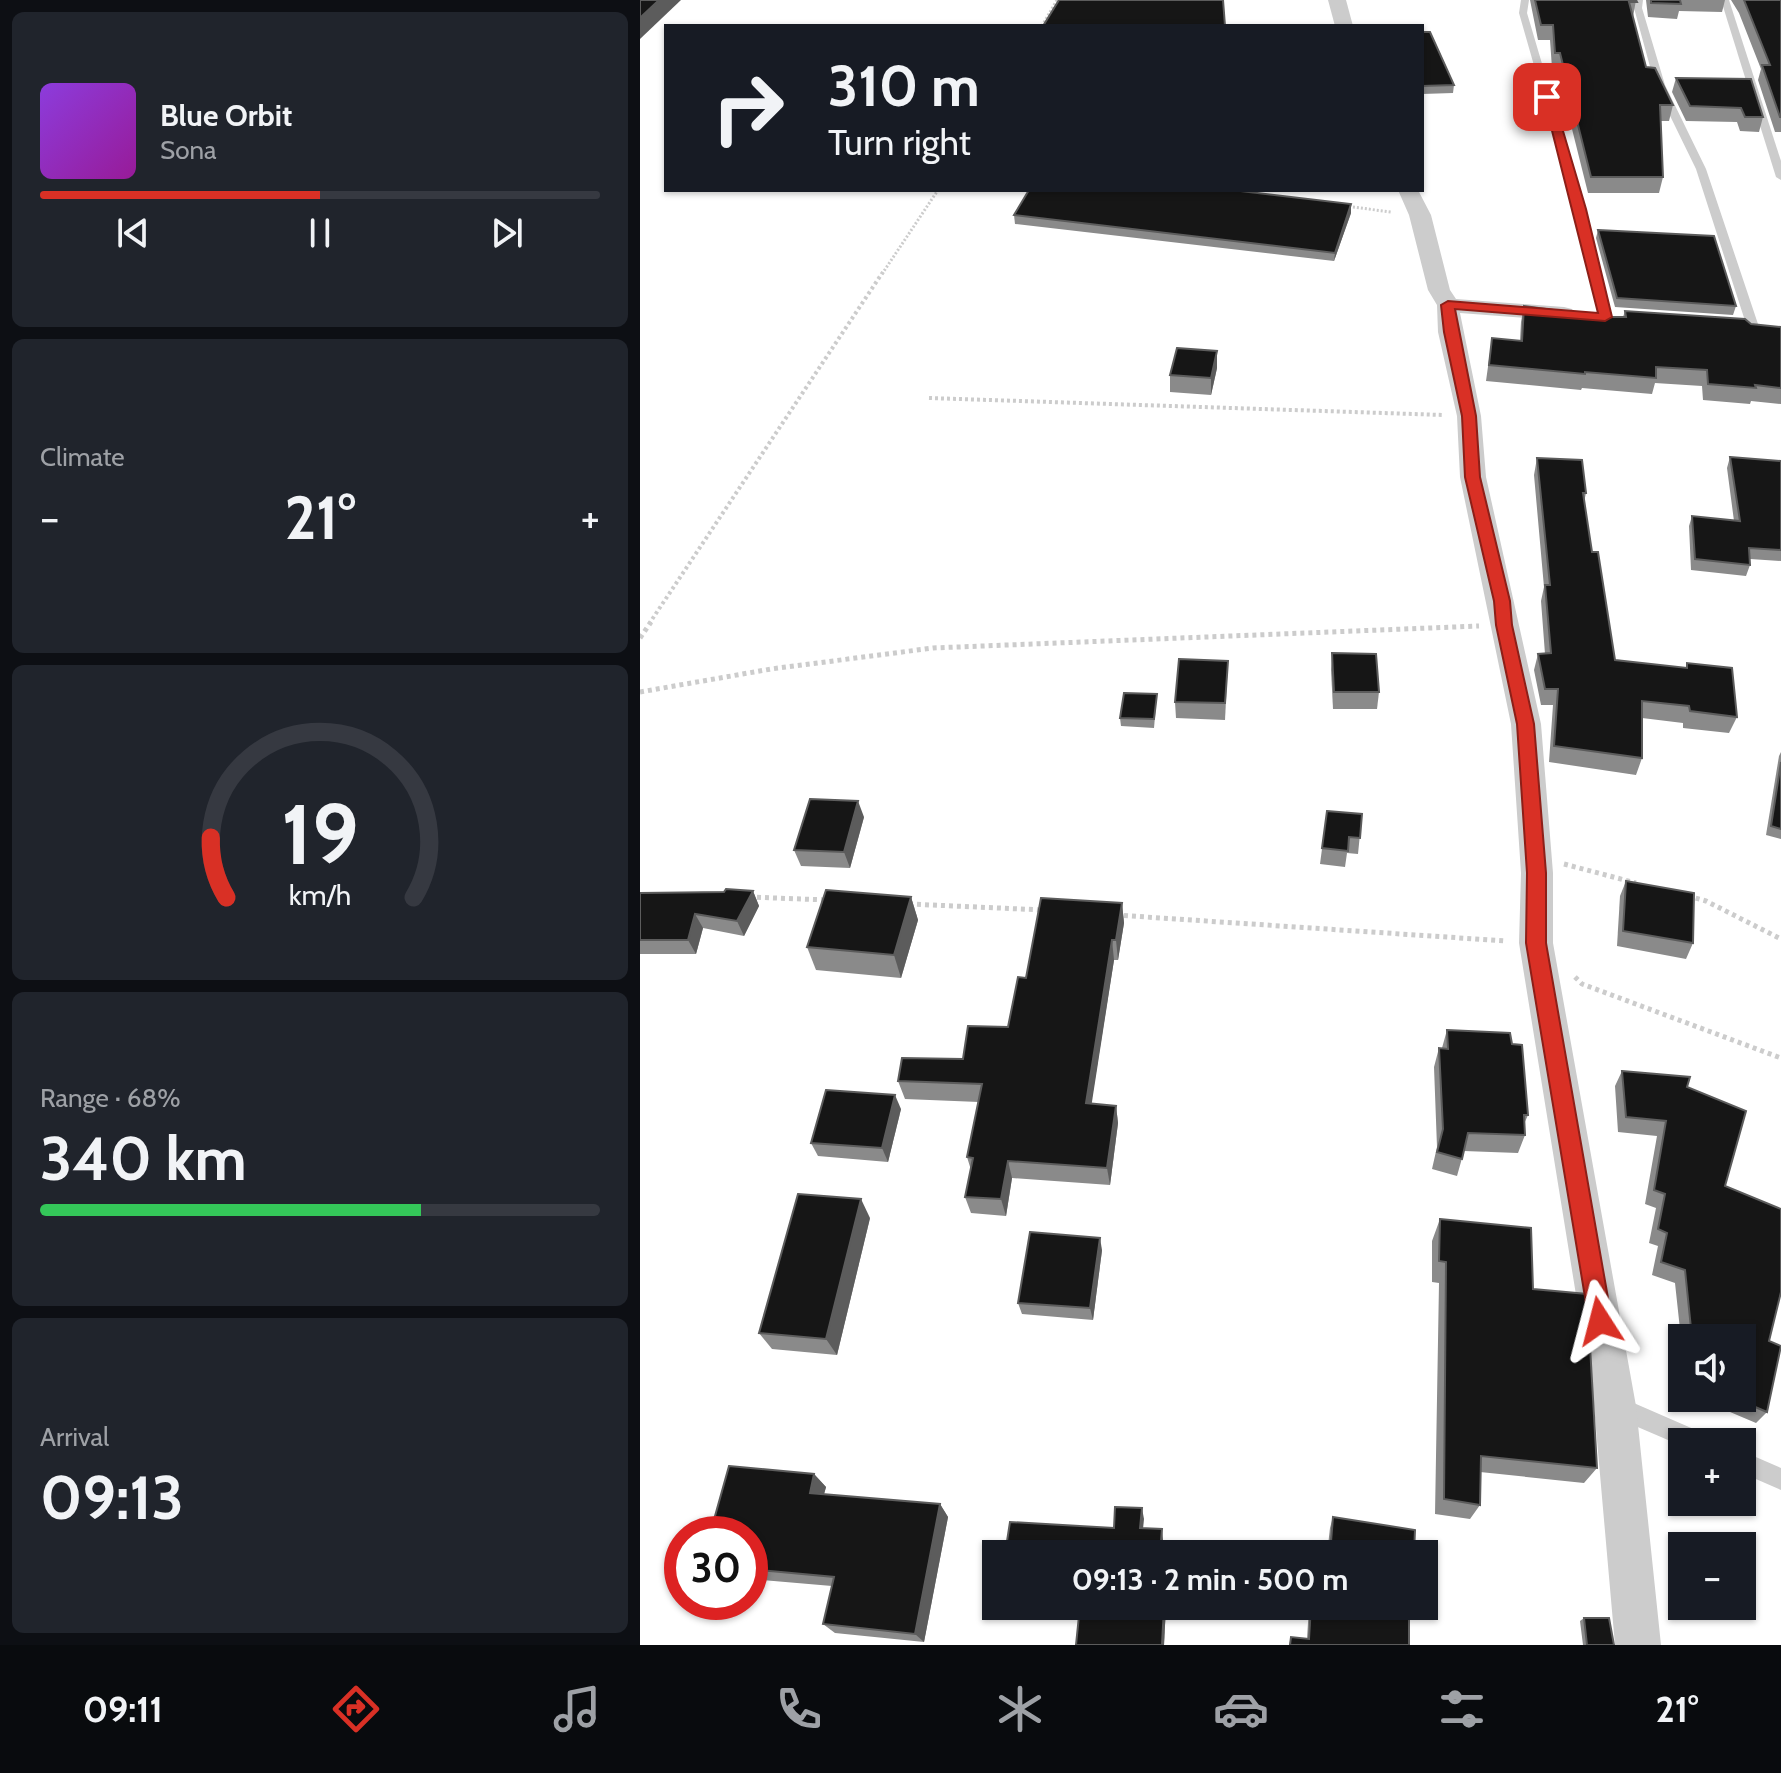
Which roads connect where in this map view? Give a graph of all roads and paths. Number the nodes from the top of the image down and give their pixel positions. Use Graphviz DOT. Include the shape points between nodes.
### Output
graph roads {
  1 [pos="1057,0"];
  2 [pos="1337,0"];
  3 [pos="1525,0"];
  4 [pos="1639,0"];
  5 [pos="1725,0"];
  6 [pos="1043,24"];
  7 [pos="1343,24"];
  8 [pos="1781,177"];
  9 [pos="937,192"];
  10 [pos="1409,192"];
  11 [pos="1332,205"];
  12 [pos="1420,215"];
  13 [pos="1448,305"];
  14 [pos="1605,317"];
  15 [pos="1635,319"];
  16 [pos="1723,325"];
  17 [pos="1753,327"];
  18 [pos="1781,328"];
  19 [pos="929,398"];
  20 [pos="1469,416"];
  21 [pos="1504,625"];
  22 [pos="640,638"];
  23 [pos="640,692"];
  24 [pos="1536,857"];
  25 [pos="1644,885"];
  26 [pos="1675,893"];
  27 [pos="736,897"];
  28 [pos="831,901"];
  29 [pos="895,903"];
  30 [pos="1052,911"];
  31 [pos="1115,915"];
  32 [pos="1781,939"];
  33 [pos="1536,943"];
  34 [pos="1781,1058"];
  35 [pos="1615,1406"];
  36 [pos="1668,1429"];
  37 [pos="1756,1468"];
  38 [pos="1781,1479"];
  39 [pos="1638,1645"];
  1 -- 6 [label="path"];
  2 -- 7 [label="street"];
  3 -- 14 [label="lane" via="1523,13"];
  4 -- 17 [label="lane" via="1660,85 1701,169"];
  5 -- 8 [label="lane"];
  9 -- 22 [label="path"];
  10 -- 12 [label="street"];
  11 -- 12 [label="path"];
  12 -- 13 [label="street" via="1439,290"];
  13 -- 14 [label="street"];
  13 -- 20 [label="street"];
  14 -- 15 [label="street"];
  16 -- 17 [label="street"];
  17 -- 18 [label="street"];
  19 -- 20 [label="path"];
  20 -- 21 [label="street" via="1473,477"];
  21 -- 23 [label="path" via="933,648"];
  21 -- 24 [label="street" via="1526,724"];
  24 -- 25 [label="path"];
  24 -- 33 [label="street"];
  26 -- 32 [label="path" via="1706,901"];
  27 -- 28 [label="path"];
  29 -- 30 [label="path"];
  31 -- 33 [label="path"];
  33 -- 34 [label="path" via="1582,984"];
  33 -- 35 [label="street"];
  35 -- 36 [label="lane"];
  35 -- 39 [label="street"];
  37 -- 38 [label="lane"];
}
